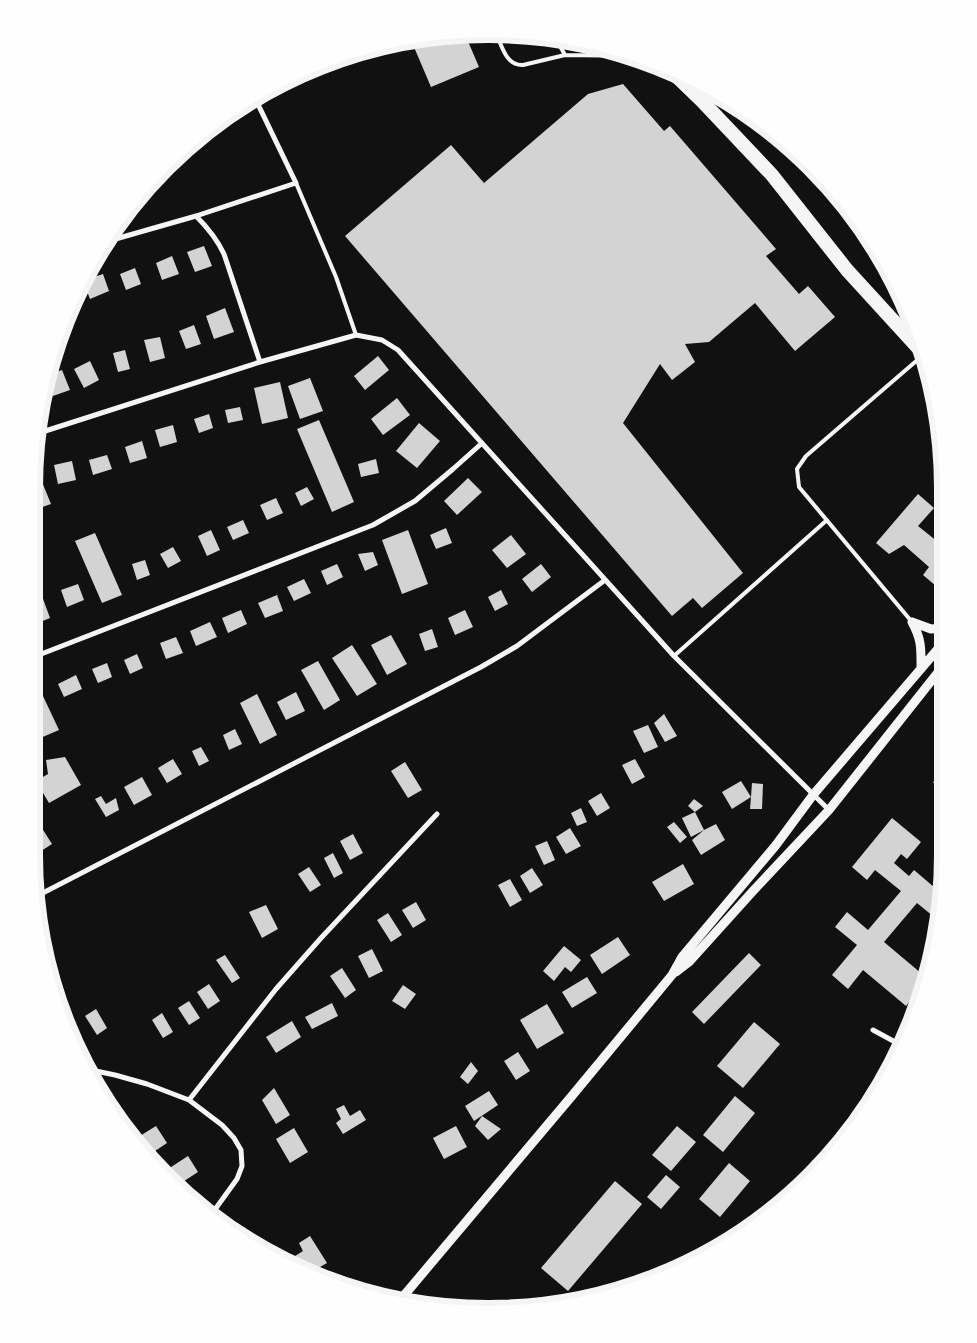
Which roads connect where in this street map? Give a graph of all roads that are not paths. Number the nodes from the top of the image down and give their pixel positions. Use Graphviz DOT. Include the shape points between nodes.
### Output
graph roads {
  1 [pos="499,40"];
  2 [pos="560,46"];
  3 [pos="564,55"];
  4 [pos="607,56"];
  5 [pos="708,97"];
  6 [pos="258,104"];
  7 [pos="296,183"];
  8 [pos="196,216"];
  9 [pos="116,239"];
  10 [pos="356,335"];
  11 [pos="912,341"];
  12 [pos="918,359"];
  13 [pos="260,362"];
  14 [pos="44,431"];
  15 [pos="481,444"];
  16 [pos="827,520"];
  17 [pos="605,580"];
  18 [pos="912,622"];
  19 [pos="937,628"];
  20 [pos="937,650"];
  21 [pos="40,654"];
  22 [pos="674,656"];
  23 [pos="921,669"];
  24 [pos="937,674"];
  25 [pos="813,795"];
  26 [pos="829,810"];
  27 [pos="437,814"];
  28 [pos="42,893"];
  29 [pos="672,975"];
  30 [pos="873,1030"];
  31 [pos="896,1042"];
  32 [pos="96,1071"];
  33 [pos="189,1100"];
  34 [pos="214,1209"];
  35 [pos="405,1295"];
  1 -- 3 [label="lane" via="507,57 517,66"];
  2 -- 3 [label="lane"];
  3 -- 4 [label="lane"];
  5 -- 11 [label="highway" via="847,270"];
  6 -- 7 [label="street"];
  7 -- 8 [label="street"];
  7 -- 10 [label="lane" via="336,277"];
  8 -- 9 [label="street"];
  8 -- 13 [label="street" via="224,254"];
  10 -- 13 [label="street"];
  10 -- 15 [label="street" via="382,340 398,350"];
  12 -- 16 [label="lane" via="806,456 797,469 800,487"];
  13 -- 14 [label="street"];
  15 -- 17 [label="street"];
  15 -- 21 [label="street" via="415,501 372,525"];
  16 -- 18 [label="lane"];
  16 -- 22 [label="lane"];
  17 -- 22 [label="street"];
  17 -- 28 [label="street" via="517,646 481,667"];
  18 -- 19 [label="street"];
  18 -- 23 [label="street" via="921,647"];
  20 -- 23 [label="street"];
  22 -- 25 [label="street"];
  23 -- 25 [label="street"];
  24 -- 26 [label="street"];
  25 -- 26 [label="street"];
  25 -- 29 [label="street" via="682,958"];
  26 -- 29 [label="street" via="689,962"];
  27 -- 33 [label="street" via="276,988"];
  29 -- 35 [label="street"];
  30 -- 31 [label="street"];
  32 -- 33 [label="street" via="147,1084"];
  33 -- 34 [label="street" via="222,1125 241,1150 242,1166 237,1179"];
}
